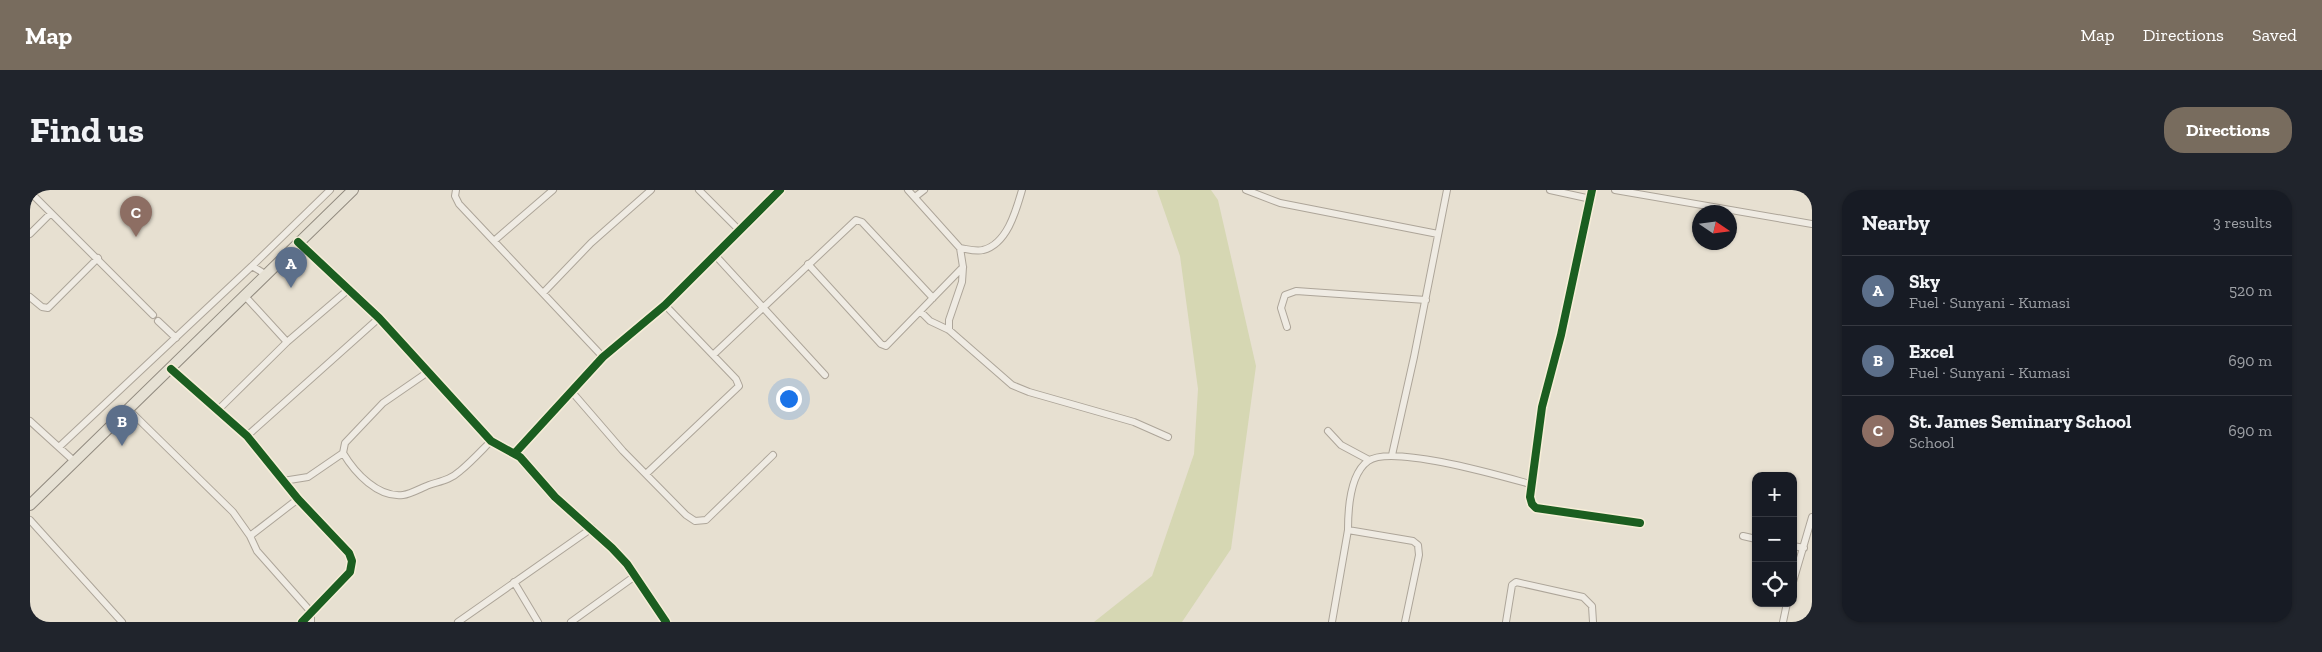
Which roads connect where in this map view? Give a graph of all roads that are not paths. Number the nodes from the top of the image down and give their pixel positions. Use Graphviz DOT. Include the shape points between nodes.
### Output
graph roads {
  1 [pos="330,190"];
  2 [pos="353,190"];
  3 [pos="456,190"];
  4 [pos="554,190"];
  5 [pos="651,190"];
  6 [pos="699,190"];
  7 [pos="780,190"];
  8 [pos="908,190"];
  9 [pos="924,190"];
  10 [pos="1022,190"];
  11 [pos="1246,190"];
  12 [pos="1447,190"];
  13 [pos="1550,190"];
  14 [pos="1592,190"];
  15 [pos="1615,190"];
  16 [pos="30,192"];
  17 [pos="915,197"];
  18 [pos="1591,199"];
  19 [pos="51,213"];
  20 [pos="1812,224"];
  21 [pos="739,230"];
  22 [pos="30,234"];
  23 [pos="1438,234"];
  24 [pos="495,240"];
  25 [pos="298,242"];
  26 [pos="960,248"];
  27 [pos="715,255"];
  28 [pos="98,258"];
  29 [pos="808,264"];
  30 [pos="252,266"];
  31 [pos="963,267"];
  32 [pos="265,274"];
  33 [pos="349,288"];
  34 [pos="543,293"];
  35 [pos="244,295"];
  36 [pos="30,297"];
  37 [pos="933,298"];
  38 [pos="1426,300"];
  39 [pos="665,305"];
  40 [pos="762,306"];
  41 [pos="921,312"];
  42 [pos="380,318"];
  43 [pos="1287,327"];
  44 [pos="949,330"];
  45 [pos="176,338"];
  46 [pos="287,342"];
  47 [pos="713,355"];
  48 [pos="603,357"];
  49 [pos="171,369"];
  50 [pos="428,372"];
  51 [pos="826,376"];
  52 [pos="572,392"];
  53 [pos="128,409"];
  54 [pos="218,410"];
  55 [pos="30,421"];
  56 [pos="1328,431"];
  57 [pos="247,436"];
  58 [pos="1168,437"];
  59 [pos="491,441"];
  60 [pos="59,447"];
  61 [pos="343,453"];
  62 [pos="515,453"];
  63 [pos="773,455"];
  64 [pos="1392,456"];
  65 [pos="1368,460"];
  66 [pos="74,461"];
  67 [pos="646,474"];
  68 [pos="283,481"];
  69 [pos="1530,484"];
  70 [pos="298,499"];
  71 [pos="30,505"];
  72 [pos="1812,517"];
  73 [pos="30,520"];
  74 [pos="1640,522"];
  75 [pos="592,528"];
  76 [pos="1348,530"];
  77 [pos="250,536"];
  78 [pos="1743,536"];
  79 [pos="1752,538"];
  80 [pos="1797,547"];
  81 [pos="1804,548"];
  82 [pos="1797,570"];
  83 [pos="635,576"];
  84 [pos="514,582"];
  85 [pos="1786,607"];
  86 [pos="311,612"];
  87 [pos="122,622"];
  88 [pos="302,622"];
  89 [pos="311,622"];
  90 [pos="458,622"];
  91 [pos="538,622"];
  92 [pos="571,622"];
  93 [pos="666,622"];
  94 [pos="1332,622"];
  95 [pos="1405,622"];
  96 [pos="1506,622"];
  97 [pos="1593,622"];
  98 [pos="1782,622"];
  1 -- 30 [label="street"];
  2 -- 25 [label="main road"];
  3 -- 24 [label="street" via="458,204"];
  4 -- 24 [label="street"];
  5 -- 34 [label="street" via="591,243"];
  6 -- 21 [label="street"];
  7 -- 21 [label="street"];
  8 -- 17 [label="street"];
  9 -- 17 [label="street"];
  10 -- 26 [label="street" via="1007,230 996,243 984,250"];
  11 -- 23 [label="street" via="1280,203"];
  12 -- 23 [label="street"];
  13 -- 18 [label="street"];
  14 -- 18 [label="street"];
  15 -- 20 [label="street"];
  16 -- 19 [label="street"];
  17 -- 26 [label="street"];
  18 -- 69 [label="street" via="1542,407"];
  19 -- 22 [label="street"];
  19 -- 28 [label="street"];
  21 -- 27 [label="street"];
  23 -- 38 [label="street"];
  24 -- 34 [label="street"];
  25 -- 32 [label="main road"];
  25 -- 33 [label="street"];
  26 -- 31 [label="street"];
  27 -- 39 [label="street"];
  27 -- 40 [label="street"];
  28 -- 36 [label="street" via="48,308"];
  28 -- 45 [label="street"];
  29 -- 37 [label="street" via="856,220 889,249"];
  29 -- 40 [label="street"];
  29 -- 41 [label="street" via="881,344 886,346"];
  30 -- 32 [label="street"];
  30 -- 45 [label="street"];
  31 -- 37 [label="street"];
  31 -- 44 [label="street"];
  32 -- 35 [label="main road"];
  33 -- 42 [label="street"];
  33 -- 46 [label="street"];
  34 -- 48 [label="street"];
  35 -- 46 [label="street"];
  35 -- 49 [label="main road"];
  37 -- 41 [label="street"];
  38 -- 43 [label="street" via="1296,291 1285,295 1281,308"];
  38 -- 64 [label="street"];
  39 -- 47 [label="street"];
  39 -- 48 [label="street"];
  40 -- 47 [label="street"];
  40 -- 51 [label="street"];
  41 -- 44 [label="street" via="930,321"];
  42 -- 50 [label="street"];
  42 -- 57 [label="street"];
  44 -- 58 [label="street" via="1012,385 1134,422"];
  45 -- 60 [label="street"];
  46 -- 54 [label="street"];
  47 -- 67 [label="street" via="736,380 738,388"];
  48 -- 52 [label="street"];
  49 -- 53 [label="main road"];
  49 -- 54 [label="street"];
  50 -- 59 [label="street"];
  50 -- 61 [label="street" via="383,403 345,443"];
  52 -- 62 [label="street"];
  52 -- 67 [label="street"];
  53 -- 66 [label="main road"];
  53 -- 77 [label="street" via="233,512"];
  54 -- 57 [label="street"];
  55 -- 60 [label="street"];
  56 -- 65 [label="street" via="1341,445"];
  57 -- 68 [label="street"];
  59 -- 61 [label="street" via="445,482 405,495 391,495 376,489"];
  59 -- 62 [label="street"];
  60 -- 66 [label="street"];
  61 -- 68 [label="street" via="308,478"];
  62 -- 75 [label="street" via="555,497"];
  63 -- 67 [label="street" via="706,520 695,521 686,515"];
  64 -- 65 [label="street"];
  64 -- 69 [label="street" via="1423,459"];
  65 -- 76 [label="street" via="1354,484"];
  66 -- 71 [label="main road"];
  68 -- 70 [label="street"];
  69 -- 74 [label="street" via="1530,497 1536,508"];
  70 -- 77 [label="street"];
  70 -- 86 [label="street" via="349,553 352,561 350,572"];
  72 -- 81 [label="street"];
  73 -- 87 [label="street"];
  75 -- 83 [label="street"];
  75 -- 84 [label="street"];
  76 -- 94 [label="street"];
  76 -- 95 [label="street" via="1413,541 1418,545 1419,555"];
  77 -- 86 [label="street" via="257,551"];
  78 -- 79 [label="street"];
  80 -- 81 [label="street"];
  81 -- 82 [label="street"];
  83 -- 92 [label="street"];
  83 -- 93 [label="street"];
  84 -- 90 [label="street"];
  84 -- 91 [label="street"];
  85 -- 98 [label="street"];
  86 -- 88 [label="street"];
  86 -- 89 [label="street"];
  96 -- 97 [label="street" via="1512,585 1516,582 1582,597 1592,606"];
}
